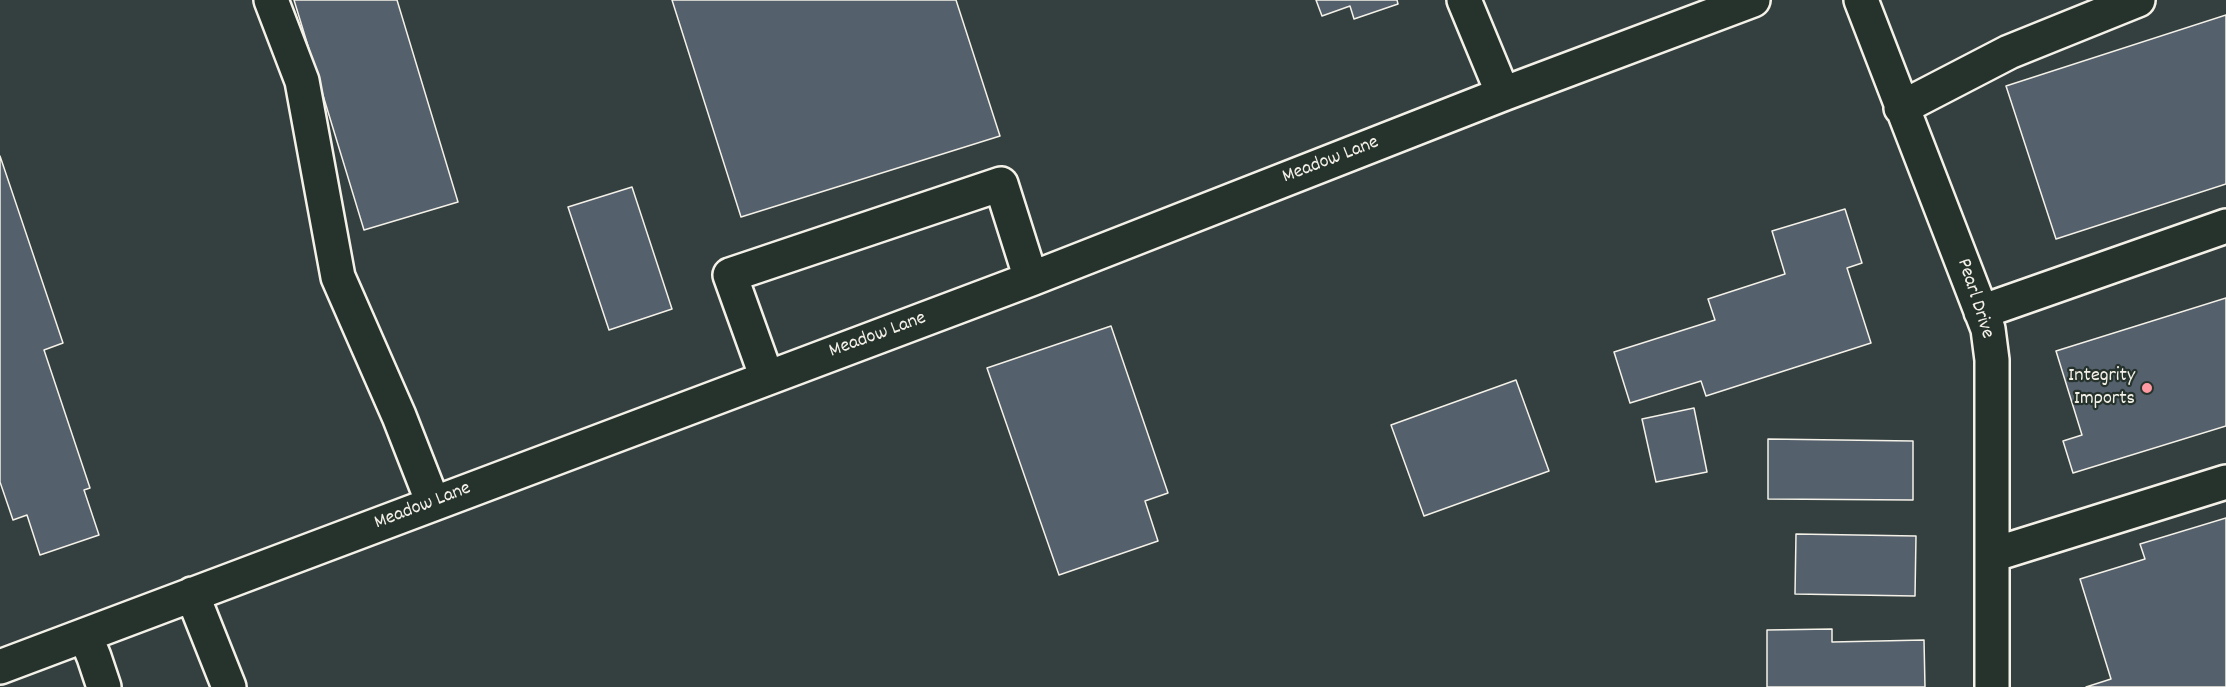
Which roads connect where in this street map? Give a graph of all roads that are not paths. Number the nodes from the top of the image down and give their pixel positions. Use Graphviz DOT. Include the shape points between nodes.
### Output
graph roads {
  1 [pos="271,0"];
  2 [pos="1464,0"];
  3 [pos="1753,0"];
  4 [pos="1861,0"];
  5 [pos="2138,0"];
  6 [pos="1503,94"];
  7 [pos="1901,108"];
  8 [pos="2226,226"];
  9 [pos="1031,279"];
  10 [pos="1982,312"];
  11 [pos="767,378"];
  12 [pos="2226,482"];
  13 [pos="433,503"];
  14 [pos="1992,555"];
  15 [pos="192,594"];
  16 [pos="85,635"];
  17 [pos="2,660"];
  18 [pos="104,687"];
  19 [pos="229,687"];
  20 [pos="1992,687"];
  1 -- 13 [label="street" via="302,81 338,277"];
  2 -- 6 [label="street"];
  3 -- 6 [label="street, Meadow Lane"];
  4 -- 7 [label="street, Pearl Drive"];
  5 -- 7 [label="street" via="2009,52"];
  6 -- 9 [label="street, Meadow Lane"];
  7 -- 10 [label="street, Pearl Drive"];
  8 -- 10 [label="street"];
  9 -- 11 [label="street, Meadow Lane"];
  9 -- 11 [label="street" via="1001,184 730,275"];
  10 -- 14 [label="street, Pearl Drive" via="1992,360"];
  11 -- 13 [label="street, Meadow Lane"];
  12 -- 14 [label="street"];
  13 -- 15 [label="street, Meadow Lane"];
  14 -- 20 [label="street, Pearl Drive"];
  15 -- 16 [label="street, Meadow Lane"];
  15 -- 19 [label="street"];
  16 -- 17 [label="street, Meadow Lane"];
  16 -- 18 [label="street"];
}
